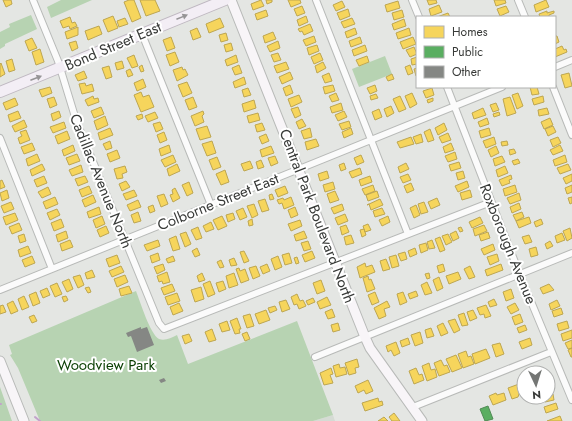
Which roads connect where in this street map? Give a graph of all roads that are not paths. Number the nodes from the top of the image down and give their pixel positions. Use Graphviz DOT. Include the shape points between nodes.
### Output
graph roads {
  1 [pos="33,0"];
  2 [pos="226,0"];
  3 [pos="231,0"];
  4 [pos="316,0"];
  5 [pos="412,0"];
  6 [pos="518,0"];
  7 [pos="419,16"];
  8 [pos="525,16"];
  9 [pos="142,34"];
  10 [pos="572,60"];
  11 [pos="556,67"];
  12 [pos="60,69"];
  13 [pos="447,88"];
  14 [pos="500,88"];
  15 [pos="554,88"];
  16 [pos="0,92"];
  17 [pos="455,106"];
  18 [pos="572,135"];
  19 [pos="0,138"];
  20 [pos="371,139"];
  21 [pos="299,169"];
  22 [pos="491,202"];
  23 [pos="211,205"];
  24 [pos="408,234"];
  25 [pos="124,240"];
  26 [pos="572,253"];
  27 [pos="335,264"];
  28 [pos="52,269"];
  29 [pos="520,275"];
  30 [pos="0,290"];
  31 [pos="364,337"];
  32 [pos="551,352"];
  33 [pos="315,356"];
  34 [pos="0,361"];
  35 [pos="572,400"];
  36 [pos="413,407"];
  37 [pos="24,421"];
  38 [pos="422,421"];
  1 -- 12 [label="street, Cadillac Avenue North"];
  9 -- 2 [label="main road, Bond Street East, one-way"];
  3 -- 21 [label="street, Central Park Boulevard North"];
  4 -- 20 [label="street"];
  5 -- 7 [label="street"];
  6 -- 8 [label="street"];
  9 -- 12 [label="main road, Bond Street East"];
  9 -- 23 [label="street"];
  10 -- 11 [label="street"];
  16 -- 12 [label="main road, Bond Street East, one-way"];
  12 -- 25 [label="street, Cadillac Avenue North" via="76,120"];
  13 -- 17 [label="street, Roxborough Avenue"];
  14 -- 17 [label="street, Colborne Street East"];
  15 -- 18 [label="street"];
  17 -- 20 [label="street, Colborne Street East"];
  17 -- 22 [label="street, Roxborough Avenue"];
  19 -- 28 [label="street"];
  20 -- 21 [label="street, Colborne Street East"];
  20 -- 24 [label="street"];
  21 -- 23 [label="street, Colborne Street East"];
  21 -- 27 [label="street, Central Park Boulevard North"];
  22 -- 24 [label="street, Cadillac Avenue North"];
  22 -- 29 [label="street, Roxborough Avenue"];
  23 -- 25 [label="street, Colborne Street East"];
  24 -- 27 [label="street, Cadillac Avenue North"];
  25 -- 27 [label="street, Cadillac Avenue North" via="164,329"];
  25 -- 28 [label="street, Colborne Street East"];
  26 -- 29 [label="street"];
  27 -- 31 [label="street, Central Park Boulevard North"];
  28 -- 30 [label="street, Colborne Street East"];
  29 -- 31 [label="street"];
  29 -- 32 [label="street, Roxborough Avenue"];
  31 -- 33 [label="street"];
  31 -- 36 [label="street, Central Park Boulevard North"];
  32 -- 35 [label="street, Roxborough Avenue"];
  32 -- 36 [label="street"];
  34 -- 37 [label="street"];
  36 -- 38 [label="street, Central Park Boulevard North"];
}
